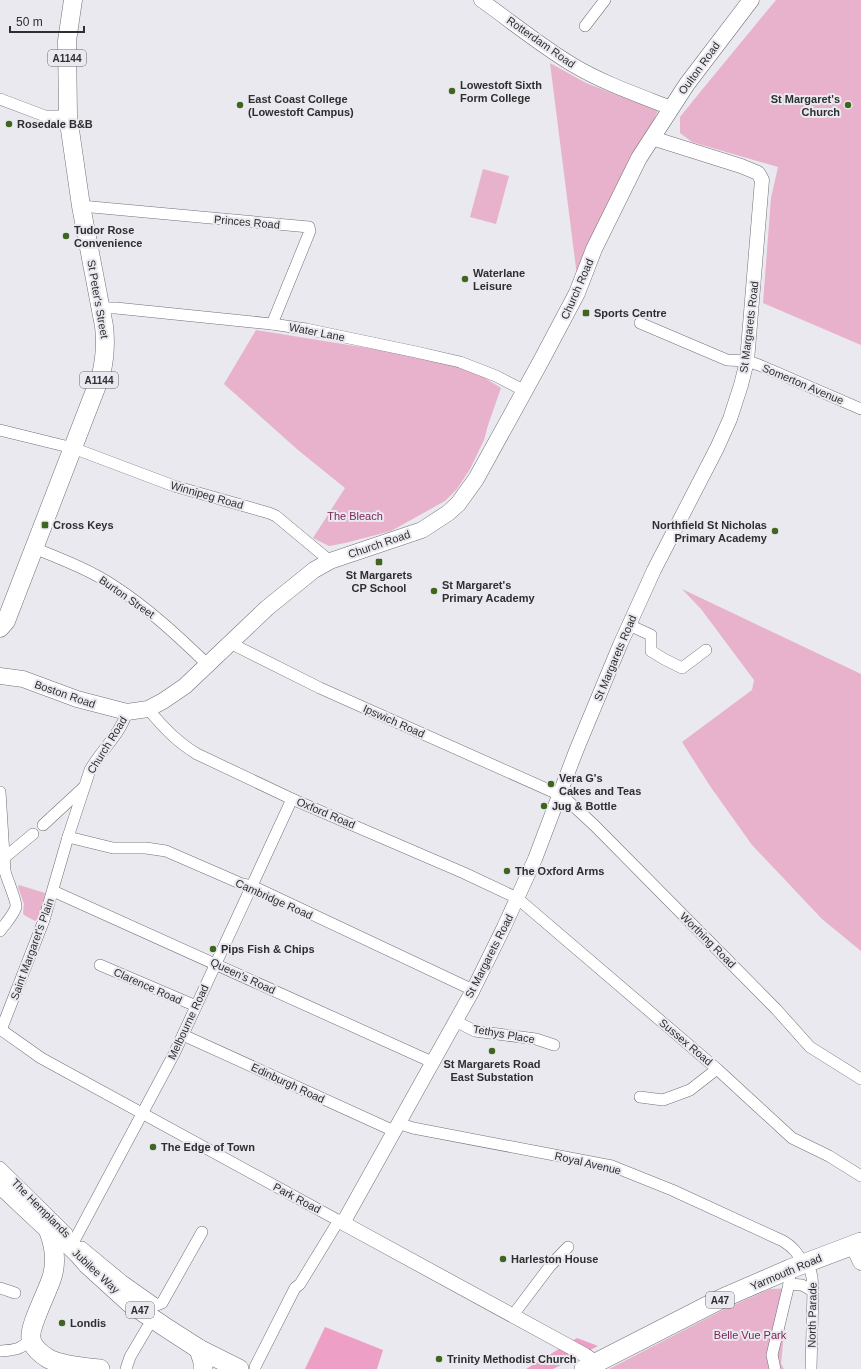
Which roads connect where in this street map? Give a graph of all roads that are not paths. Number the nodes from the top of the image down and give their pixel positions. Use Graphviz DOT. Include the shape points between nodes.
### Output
graph roads {
  1 [pos="73,0"];
  2 [pos="481,0"];
  3 [pos="605,0"];
  4 [pos="751,0"];
  5 [pos="584,26"];
  6 [pos="0,99"];
  7 [pos="671,108"];
  8 [pos="68,116"];
  9 [pos="652,138"];
  10 [pos="81,206"];
  11 [pos="100,308"];
  12 [pos="640,323"];
  13 [pos="272,324"];
  14 [pos="747,361"];
  15 [pos="525,391"];
  16 [pos="861,409"];
  17 [pos="0,430"];
  18 [pos="73,448"];
  19 [pos="34,548"];
  20 [pos="330,561"];
  21 [pos="6,606"];
  22 [pos="629,625"];
  23 [pos="0,628"];
  24 [pos="230,643"];
  25 [pos="706,650"];
  26 [pos="208,665"];
  27 [pos="1,674"];
  28 [pos="148,709"];
  29 [pos="127,712"];
  30 [pos="83,788"];
  31 [pos="0,792"];
  32 [pos="560,795"];
  33 [pos="292,798"];
  34 [pos="43,825"];
  35 [pos="34,834"];
  36 [pos="68,837"];
  37 [pos="4,858"];
  38 [pos="2,872"];
  39 [pos="252,886"];
  40 [pos="54,890"];
  41 [pos="517,898"];
  42 [pos="0,931"];
  43 [pos="216,964"];
  44 [pos="100,965"];
  45 [pos="472,990"];
  46 [pos="196,1006"];
  47 [pos="455,1021"];
  48 [pos="1,1029"];
  49 [pos="183,1035"];
  50 [pos="554,1045"];
  51 [pos="432,1062"];
  52 [pos="717,1069"];
  53 [pos="861,1079"];
  54 [pos="640,1097"];
  55 [pos="142,1113"];
  56 [pos="396,1127"];
  57 [pos="0,1167"];
  58 [pos="861,1176"];
  59 [pos="0,1184"];
  60 [pos="341,1221"];
  61 [pos="48,1229"];
  62 [pos="202,1232"];
  63 [pos="74,1241"];
  64 [pos="857,1244"];
  65 [pos="568,1247"];
  66 [pos="861,1262"];
  67 [pos="86,1264"];
  68 [pos="798,1269"];
  69 [pos="52,1276"];
  70 [pos="0,1288"];
  71 [pos="813,1291"];
  72 [pos="15,1293"];
  73 [pos="513,1315"];
  74 [pos="147,1328"];
  75 [pos="31,1339"];
  76 [pos="199,1349"];
  77 [pos="0,1350"];
  78 [pos="590,1366"];
  79 [pos="247,1368"];
  80 [pos="100,1369"];
  81 [pos="126,1369"];
  82 [pos="203,1369"];
  83 [pos="775,1369"];
  84 [pos="810,1369"];
  1 -- 8 [label="main road, St Peter's Street / A1144" via="68,41"];
  2 -- 7 [label="street, Rotterdam Road" via="575,67"];
  3 -- 5 [label="street"];
  4 -- 7 [label="main road, Oulton Road"];
  6 -- 8 [label="street" via="45,116"];
  7 -- 9 [label="main road, Oulton Road"];
  8 -- 10 [label="main road, St Peter's Street / A1144"];
  9 -- 14 [label="street, St Margarets Road" via="741,166 758,173 762,180"];
  9 -- 15 [label="main road, Church Road" via="639,158 594,249 577,293"];
  10 -- 11 [label="main road, St Peter's Street / A1144"];
  10 -- 13 [label="street, Princes Road" via="309,227 310,231"];
  11 -- 13 [label="street, Water Lane"];
  11 -- 18 [label="main road, St Peter's Street / A1144" via="106,344 104,360 101,375"];
  12 -- 14 [label="street, Somerton Avenue" via="727,360"];
  13 -- 15 [label="street, Water Lane" via="460,362"];
  14 -- 16 [label="street, Somerton Avenue"];
  14 -- 22 [label="street, St Margarets Road" via="732,412 717,448 654,570"];
  15 -- 20 [label="main road, Church Road" via="472,485 448,513 422,530"];
  17 -- 18 [label="street, Winnipeg Road"];
  18 -- 19 [label="main road, St Peter's Street / A1144"];
  18 -- 20 [label="street, Winnipeg Road" via="174,486 276,516"];
  19 -- 21 [label="main road, St Peter's Street / A1144"];
  19 -- 26 [label="street, Burton Street" via="75,565 114,586 165,625"];
  20 -- 24 [label="main road, Church Road" via="296,584"];
  21 -- 23 [label="main road, St Peter's Street / A1144" via="6,621"];
  22 -- 25 [label="street" via="651,635 650,651 682,668"];
  22 -- 32 [label="street, St Margarets Road" via="602,686"];
  24 -- 26 [label="main road, Church Road"];
  24 -- 32 [label="street, Ipswich Road" via="320,688"];
  26 -- 28 [label="main road, Church Road" via="185,686"];
  27 -- 29 [label="main road, Boston Road"];
  28 -- 29 [label="main road, Church Road"];
  28 -- 33 [label="street, Oxford Road" via="162,727 182,745"];
  29 -- 30 [label="street, Church Road" via="120,729 95,760"];
  30 -- 34 [label="street"];
  30 -- 36 [label="street, Church Road"];
  31 -- 37 [label="street"];
  32 -- 41 [label="street, St Margarets Road"];
  32 -- 53 [label="street, Worthing Road" via="615,846 776,1009 810,1047"];
  33 -- 39 [label="street, Melbourne Road"];
  33 -- 41 [label="street, Oxford Road"];
  35 -- 37 [label="street"];
  36 -- 39 [label="street, Cambridge Road" via="113,848 166,851"];
  36 -- 40 [label="street, Church Road"];
  37 -- 38 [label="street"];
  38 -- 42 [label="street" via="16,907"];
  39 -- 43 [label="street, Melbourne Road"];
  39 -- 45 [label="street, Cambridge Road"];
  40 -- 43 [label="street, Queen's Road"];
  40 -- 48 [label="street, Saint Margaret's Plain"];
  41 -- 45 [label="street, St Margarets Road"];
  41 -- 52 [label="street, Sussex Road"];
  43 -- 46 [label="street, Melbourne Road"];
  43 -- 51 [label="street, Queen's Road"];
  44 -- 46 [label="street, Clarence Road"];
  45 -- 47 [label="street, St Margarets Road"];
  46 -- 49 [label="street, Melbourne Road"];
  47 -- 50 [label="street, Tethys Place" via="475,1031 536,1039"];
  47 -- 51 [label="street, St Margarets Road"];
  48 -- 55 [label="street, Park Road" via="41,1058"];
  49 -- 55 [label="street, Melbourne Road"];
  49 -- 56 [label="street, Edinburgh Road"];
  51 -- 56 [label="street, St Margarets Road"];
  52 -- 54 [label="street" via="690,1090 663,1100"];
  52 -- 58 [label="street, Sussex Road" via="792,1138"];
  55 -- 60 [label="street, Park Road"];
  55 -- 63 [label="street, Melbourne Road"];
  56 -- 60 [label="street, St Margarets Road"];
  56 -- 68 [label="street, Royal Avenue" via="612,1166 672,1190 783,1241 798,1253"];
  57 -- 63 [label="street, The Hemplands"];
  59 -- 61 [label="highway, Jubilee Way / A47"];
  60 -- 73 [label="street, Park Road"];
  60 -- 79 [label="street" via="295,1288"];
  61 -- 67 [label="highway, Jubilee Way / A47" via="62,1239"];
  61 -- 69 [label="highway" via="54,1250"];
  62 -- 63 [label="street, The Hemplands" via="159,1305 123,1281"];
  64 -- 66 [label="main road"];
  64 -- 68 [label="highway, Yarmouth Road / A47"];
  65 -- 73 [label="street" via="550,1266"];
  67 -- 69 [label="highway" via="69,1261 60,1266"];
  67 -- 76 [label="highway, Jubilee Way / A47" via="131,1304"];
  68 -- 71 [label="street" via="802,1285"];
  68 -- 71 [label="street, North Parade" via="812,1277"];
  68 -- 78 [label="highway, Yarmouth Road / A47" via="723,1298"];
  68 -- 83 [label="street" via="772,1355"];
  69 -- 75 [label="highway"];
  70 -- 72 [label="street"];
  71 -- 84 [label="street, North Parade"];
  73 -- 78 [label="street, Park Road" via="585,1354"];
  74 -- 81 [label="street"];
  75 -- 77 [label="street" via="16,1350"];
  75 -- 80 [label="highway" via="36,1348 49,1359 64,1364"];
  76 -- 79 [label="highway, Jubilee Way / A47"];
  76 -- 82 [label="highway"];
}
